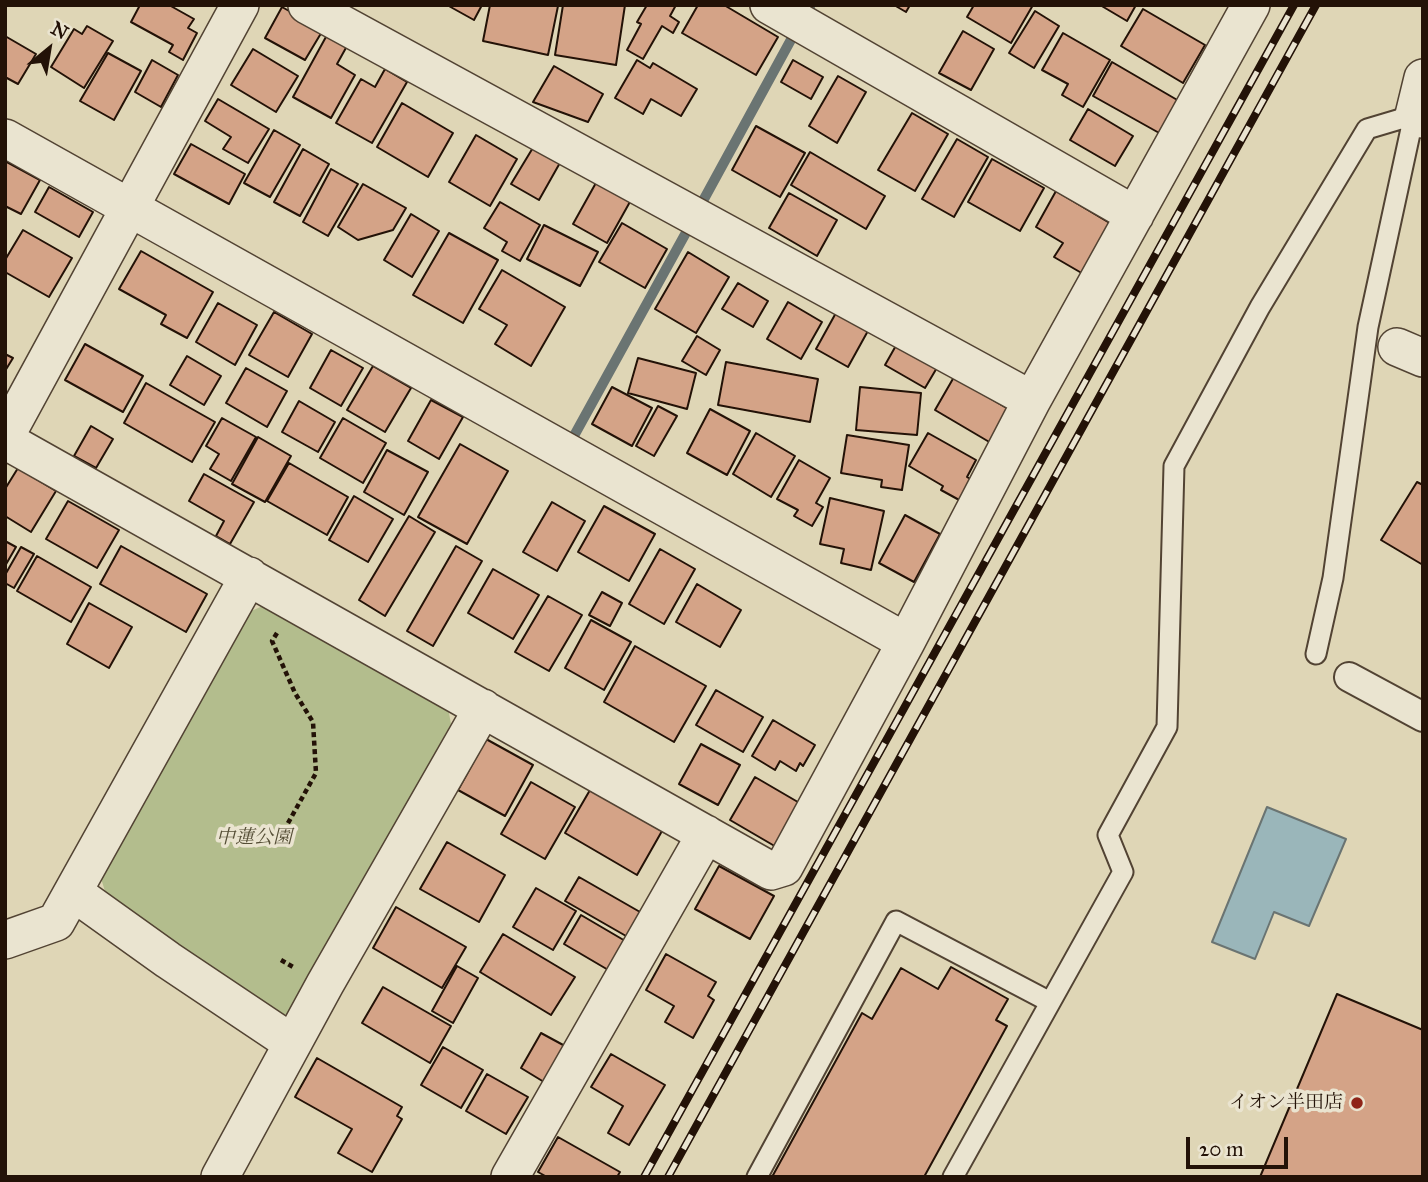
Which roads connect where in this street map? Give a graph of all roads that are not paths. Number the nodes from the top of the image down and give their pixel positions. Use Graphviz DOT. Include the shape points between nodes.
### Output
graph roads {
  1 [pos="240,5"];
  2 [pos="307,5"];
  3 [pos="769,5"];
  4 [pos="1251,5"];
  5 [pos="1423,78"];
  6 [pos="1418,117"];
  7 [pos="5,138"];
  8 [pos="130,207"];
  9 [pos="1135,215"];
  10 [pos="1032,400"];
  11 [pos="5,438"];
  12 [pos="248,576"];
  13 [pos="906,642"];
  14 [pos="1316,654"];
  15 [pos="1349,677"];
  16 [pos="483,708"];
  17 [pos="1423,716"];
  18 [pos="706,834"];
  19 [pos="73,892"];
  20 [pos="5,940"];
  21 [pos="1050,1002"];
  22 [pos="292,1043"];
  23 [pos="220,1177"];
  24 [pos="510,1177"];
  25 [pos="757,1177"];
  26 [pos="953,1177"];
  1 -- 8 [label="street"];
  2 -- 10 [label="street"];
  3 -- 9 [label="street"];
  4 -- 9 [label="street"];
  5 -- 6 [label="street"];
  6 -- 14 [label="lane" via="1368,327 1333,578"];
  6 -- 21 [label="lane" via="1367,129 1260,307 1174,466 1167,727 1108,835 1123,872"];
  7 -- 8 [label="street"];
  8 -- 11 [label="street"];
  8 -- 13 [label="street"];
  9 -- 10 [label="street"];
  10 -- 13 [label="street"];
  11 -- 12 [label="street"];
  12 -- 16 [label="street"];
  12 -- 19 [label="street"];
  13 -- 18 [label="street" via="784,867 771,871"];
  15 -- 17 [label="street"];
  16 -- 18 [label="street"];
  16 -- 22 [label="street"];
  18 -- 24 [label="street"];
  19 -- 20 [label="street" via="56,922"];
  19 -- 22 [label="street"];
  21 -- 25 [label="lane" via="895,921"];
  21 -- 26 [label="lane"];
  22 -- 23 [label="street"];
}
